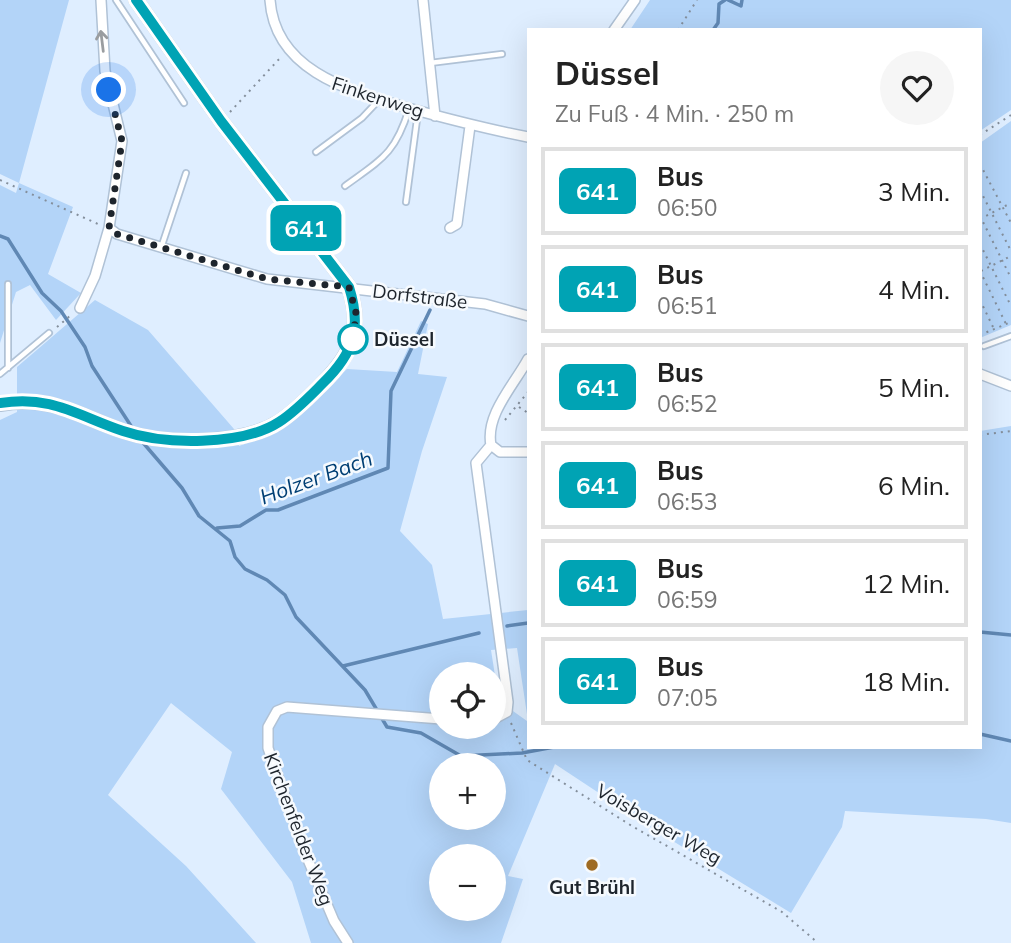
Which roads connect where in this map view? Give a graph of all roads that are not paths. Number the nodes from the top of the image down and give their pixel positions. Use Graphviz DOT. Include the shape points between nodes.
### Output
graph roads {
  1 [pos="101,0"];
  2 [pos="116,0"];
  3 [pos="136,0"];
  4 [pos="270,0"];
  5 [pos="423,0"];
  6 [pos="635,0"];
  7 [pos="615,28"];
  8 [pos="502,54"];
  9 [pos="430,63"];
  10 [pos="379,100"];
  11 [pos="184,103"];
  12 [pos="414,109"];
  13 [pos="435,116"];
  14 [pos="470,127"];
  15 [pos="527,137"];
  16 [pos="316,152"];
  17 [pos="186,173"];
  18 [pos="345,186"];
  19 [pos="405,202"];
  20 [pos="109,228"];
  21 [pos="450,228"];
  22 [pos="161,248"];
  23 [pos="8,284"];
  24 [pos="349,287"];
  25 [pos="80,308"];
  26 [pos="527,316"];
  27 [pos="49,334"];
  28 [pos="1011,336"];
  29 [pos="984,346"];
  30 [pos="527,361"];
  31 [pos="8,368"];
  32 [pos="0,374"];
  33 [pos="982,375"];
  34 [pos="1011,386"];
  35 [pos="0,404"];
  36 [pos="491,445"];
  37 [pos="527,452"];
  38 [pos="501,662"];
  39 [pos="429,718"];
  40 [pos="348,943"];
  20 -- 1 [label="street, one-way" via="122,141 105,71"];
  2 -- 11 [label="lane"];
  3 -- 24 [label="main road" via="221,121"];
  4 -- 10 [label="street, Finkenweg" via="278,31 289,48 321,78"];
  5 -- 9 [label="street"];
  6 -- 7 [label="street"];
  8 -- 9 [label="lane"];
  9 -- 13 [label="street"];
  10 -- 12 [label="street, Finkenweg"];
  10 -- 16 [label="lane"];
  12 -- 13 [label="street, Finkenweg"];
  12 -- 18 [label="lane" via="391,151"];
  12 -- 19 [label="lane"];
  13 -- 14 [label="street, Finkenweg"];
  14 -- 15 [label="street, Finkenweg"];
  14 -- 21 [label="street" via="457,224"];
  17 -- 22 [label="lane"];
  20 -- 22 [label="street, Dorfstraße"];
  20 -- 25 [label="street"];
  22 -- 24 [label="street, Dorfstraße" via="267,279"];
  23 -- 31 [label="lane"];
  24 -- 26 [label="street, Dorfstraße" via="485,304"];
  24 -- 35 [label="main road" via="356,313 355,332 336,370 279,422 237,438 158,439 124,431 59,404 24,400"];
  27 -- 31 [label="lane"];
  28 -- 29 [label="lane"];
  30 -- 36 [label="street" via="492,420"];
  31 -- 32 [label="lane"];
  33 -- 34 [label="street"];
  36 -- 37 [label="street" via="500,452"];
  36 -- 38 [label="street" via="476,463"];
  39 -- 40 [label="street, Kirchenfelder Weg" via="287,708 276,711 268,727 268,748 303,848"];
}
